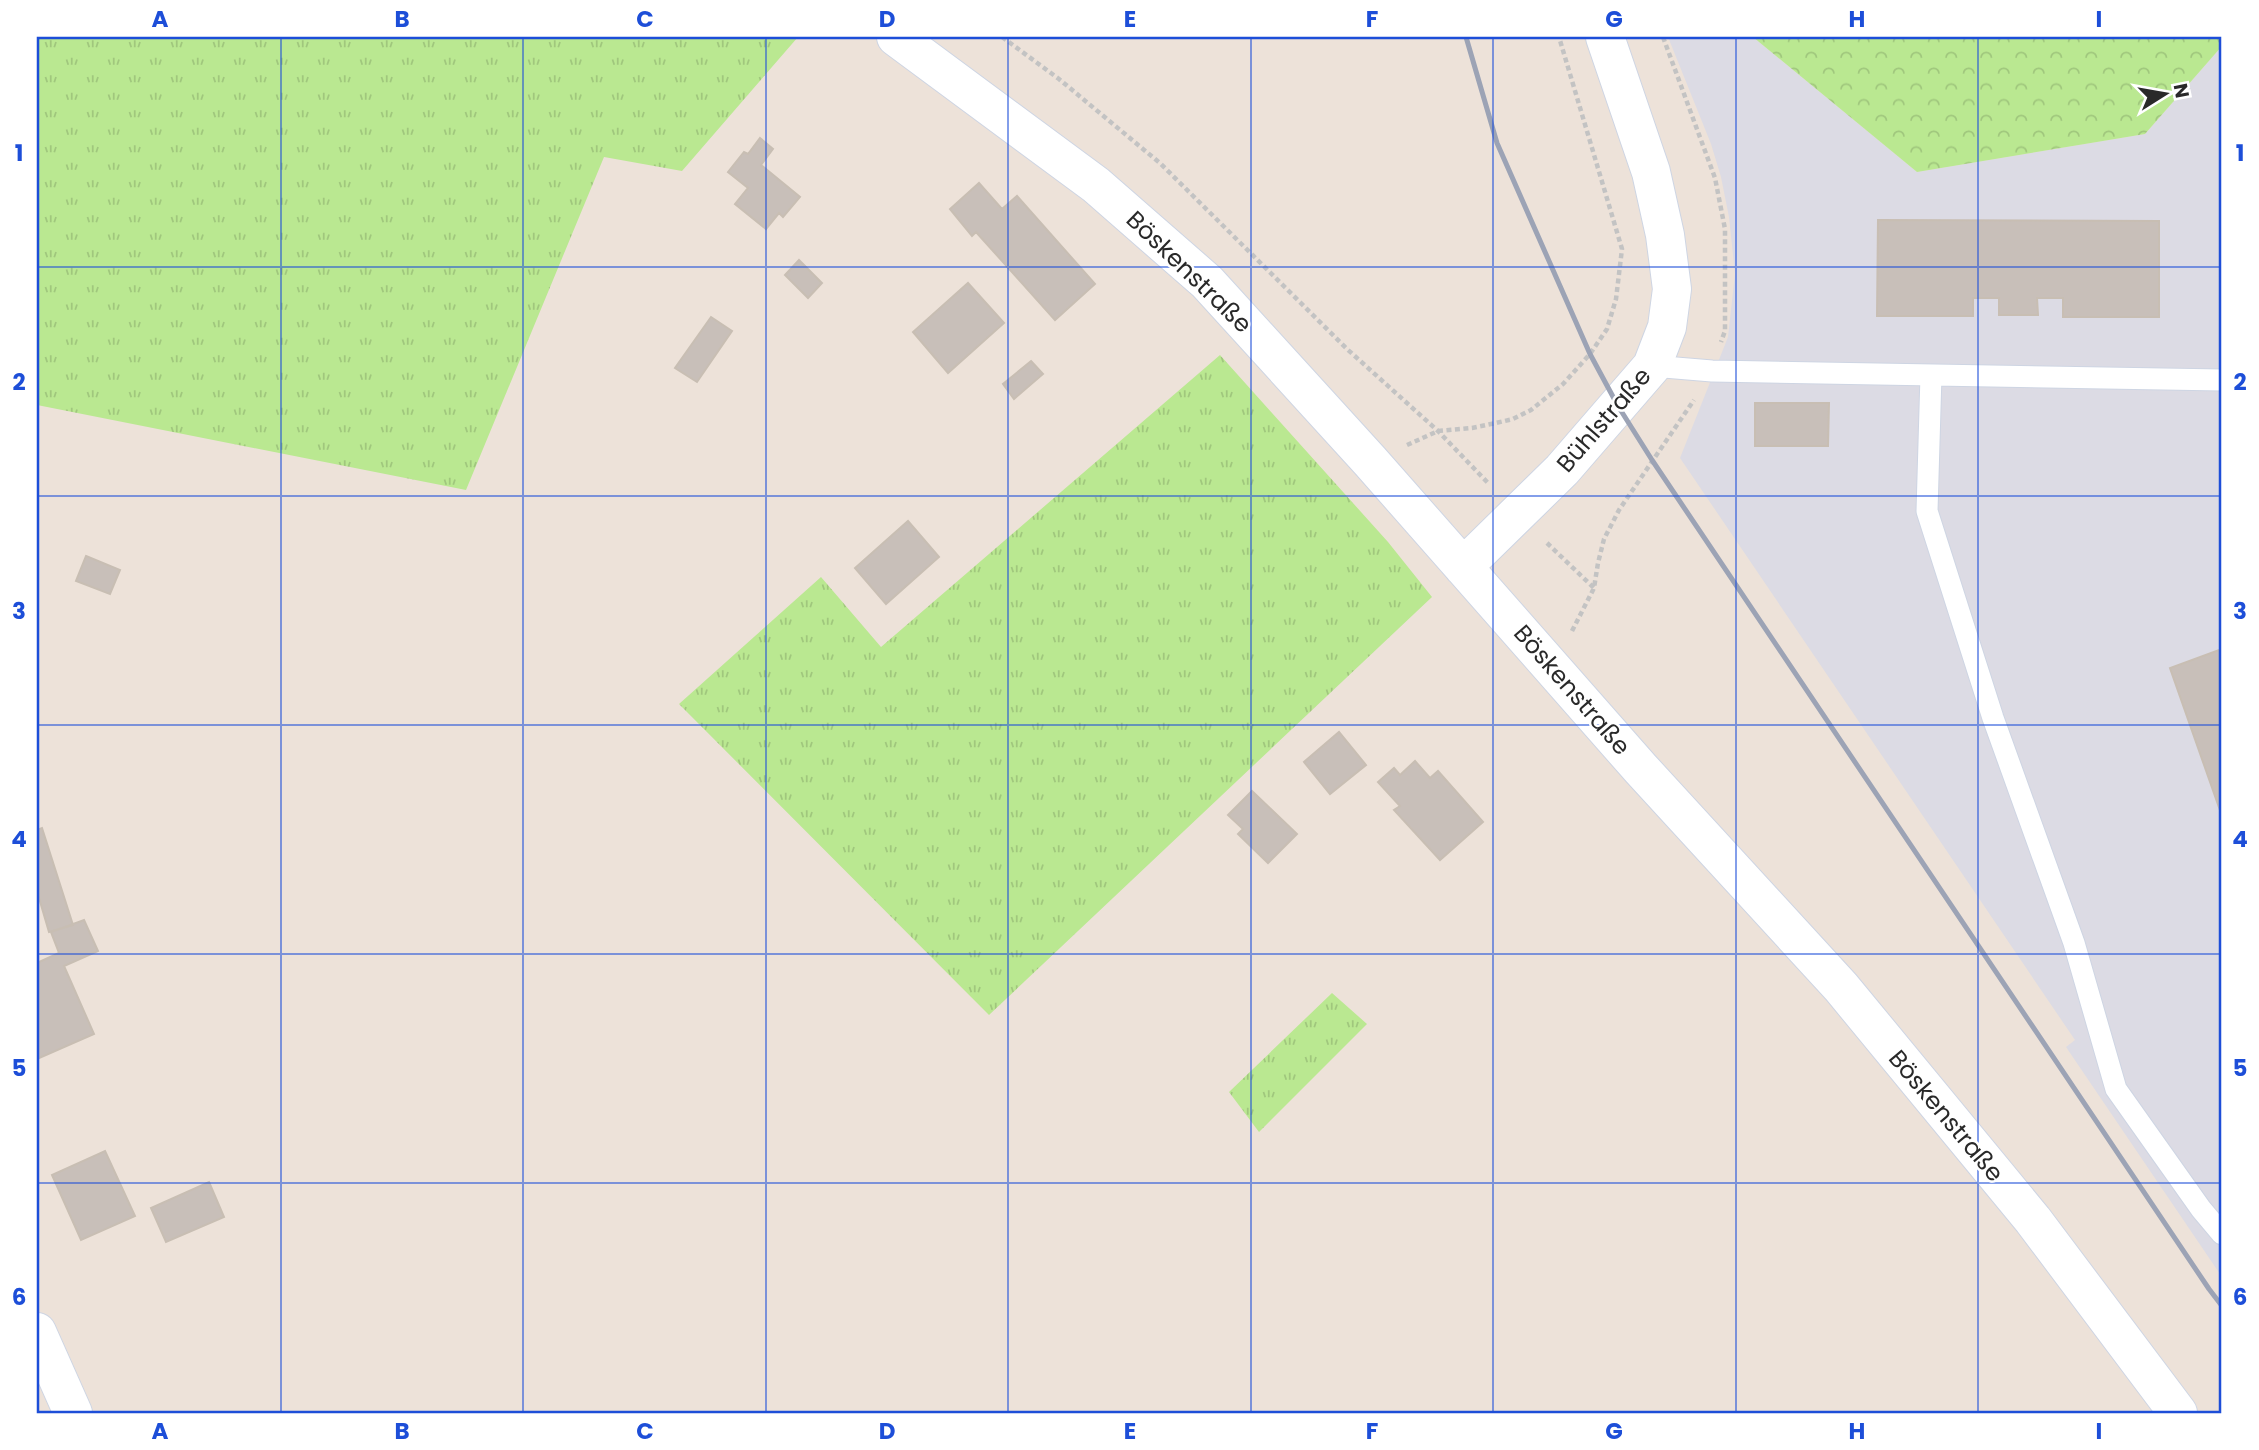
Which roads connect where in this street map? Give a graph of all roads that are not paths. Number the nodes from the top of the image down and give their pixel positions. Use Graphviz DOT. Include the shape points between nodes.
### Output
graph roads {
  1 [pos="896,37"];
  2 [pos="1616,43"];
  3 [pos="1652,366"];
  4 [pos="1931,375"];
  5 [pos="2222,380"];
  6 [pos="1463,567"];
  7 [pos="2222,1234"];
  8 [pos="37,1332"];
  9 [pos="73,1413"];
  10 [pos="2178,1413"];
  1 -- 6 [label="main road, Böskenstraße" via="1096,185 1207,282"];
  2 -- 3 [label="main road, Bühlstraße" via="1665,235 1672,289 1667,327"];
  3 -- 4 [label="lane"];
  3 -- 6 [label="main road, Bühlstraße" via="1562,470"];
  4 -- 5 [label="lane"];
  4 -- 7 [label="lane" via="1927,511 1993,718 2074,943 2116,1089"];
  6 -- 10 [label="main road, Böskenstraße" via="1840,988 2033,1220"];
  8 -- 9 [label="main road"];
}
